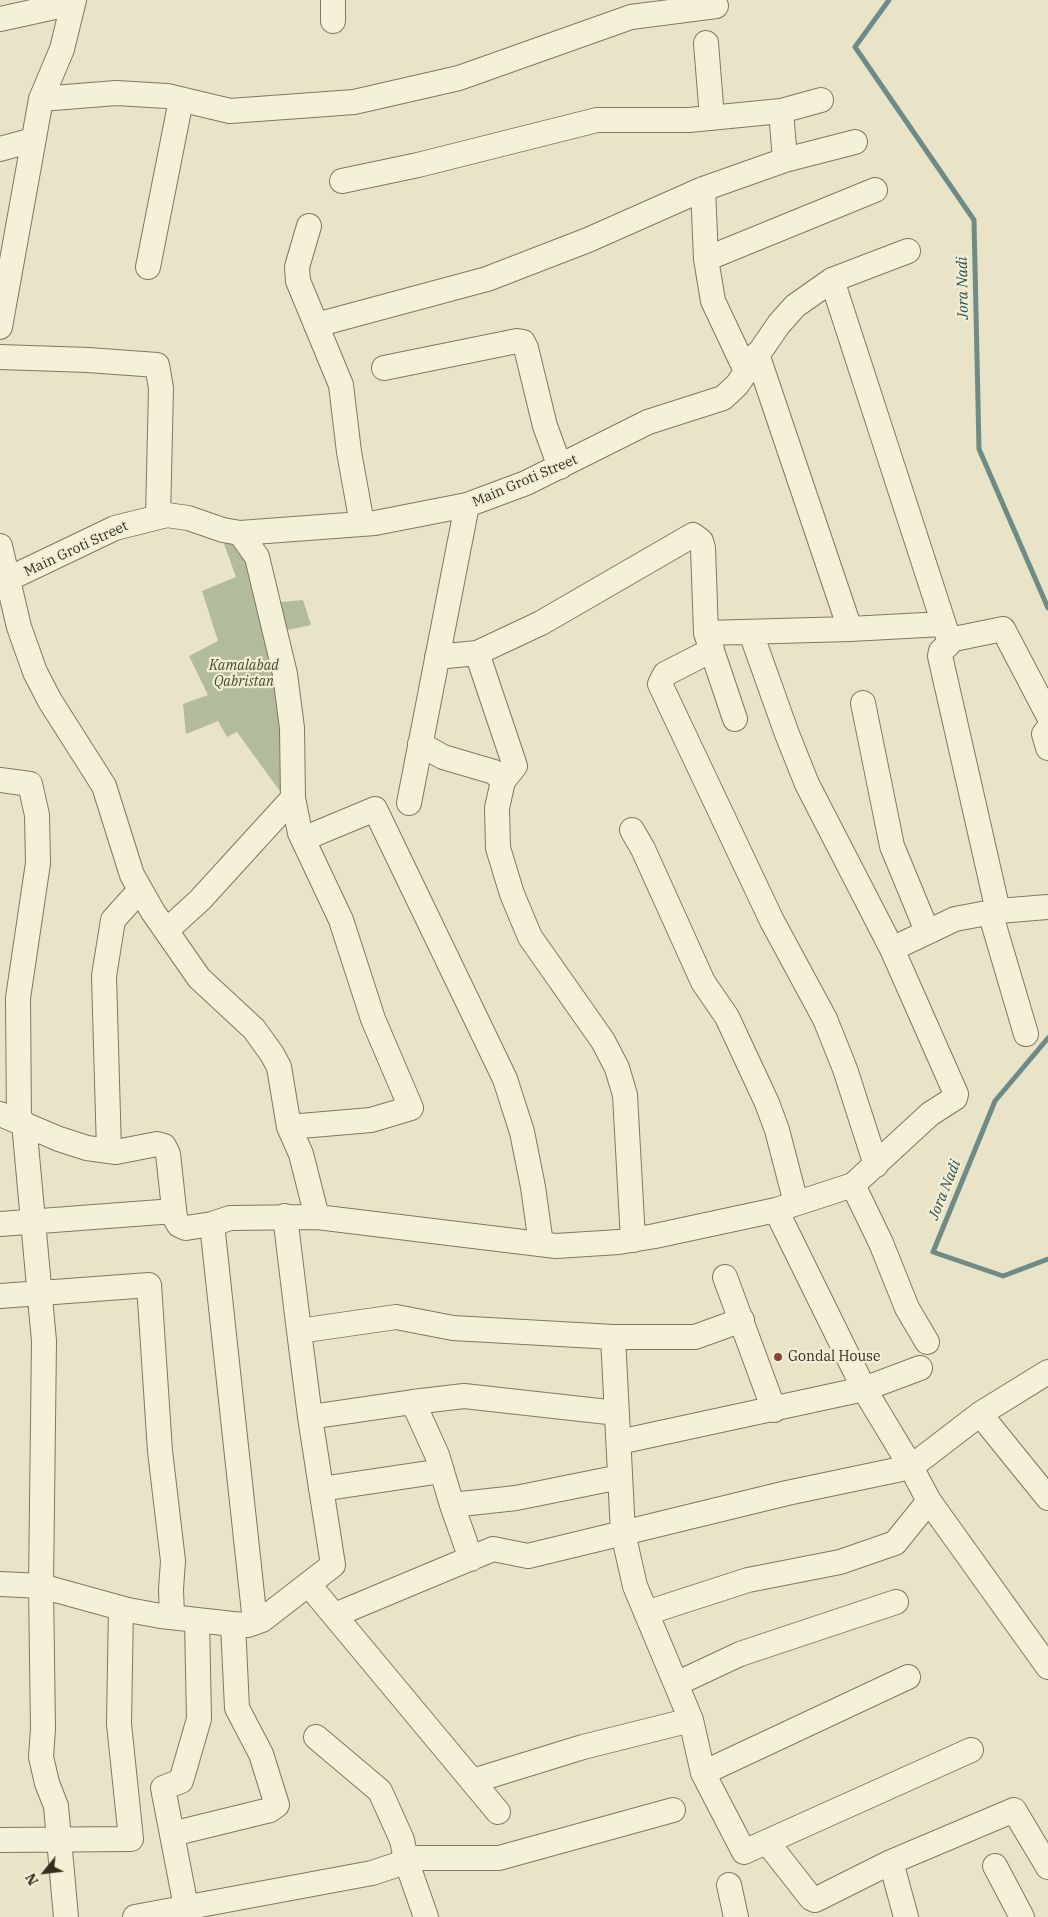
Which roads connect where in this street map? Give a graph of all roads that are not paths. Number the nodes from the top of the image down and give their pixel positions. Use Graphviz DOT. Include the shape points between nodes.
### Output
graph roads {
  1 [pos="74,2"];
  2 [pos="716,6"];
  3 [pos="627,9"];
  4 [pos="0,19"];
  5 [pos="706,43"];
  6 [pos="41,99"];
  7 [pos="181,100"];
  8 [pos="821,100"];
  9 [pos="781,111"];
  10 [pos="712,118"];
  11 [pos="33,140"];
  12 [pos="855,142"];
  13 [pos="0,149"];
  14 [pos="784,160"];
  15 [pos="342,181"];
  16 [pos="703,189"];
  17 [pos="875,190"];
  18 [pos="309,226"];
  19 [pos="908,252"];
  20 [pos="706,259"];
  21 [pos="148,267"];
  22 [pos="832,280"];
  23 [pos="2,300"];
  24 [pos="316,326"];
  25 [pos="0,327"];
  26 [pos="0,357"];
  27 [pos="751,363"];
  28 [pos="384,368"];
  29 [pos="560,467"];
  30 [pos="467,505"];
  31 [pos="158,517"];
  32 [pos="362,524"];
  33 [pos="240,534"];
  34 [pos="0,546"];
  35 [pos="4,582"];
  36 [pos="850,629"];
  37 [pos="946,632"];
  38 [pos="751,633"];
  39 [pos="709,641"];
  40 [pos="477,653"];
  41 [pos="438,657"];
  42 [pos="863,703"];
  43 [pos="1048,715"];
  44 [pos="735,719"];
  45 [pos="1048,729"];
  46 [pos="420,744"];
  47 [pos="1048,748"];
  48 [pos="0,780"];
  49 [pos="503,780"];
  50 [pos="293,798"];
  51 [pos="409,803"];
  52 [pos="632,830"];
  53 [pos="303,839"];
  54 [pos="140,890"];
  55 [pos="1048,907"];
  56 [pos="994,912"];
  57 [pos="166,931"];
  58 [pos="927,931"];
  59 [pos="892,949"];
  60 [pos="1026,1034"];
  61 [pos="14,1120"];
  62 [pos="289,1127"];
  63 [pos="109,1150"];
  64 [pos="876,1165"];
  65 [pos="854,1185"];
  66 [pos="786,1206"];
  67 [pos="174,1211"];
  68 [pos="285,1216"];
  69 [pos="317,1217"];
  70 [pos="33,1221"];
  71 [pos="0,1224"];
  72 [pos="212,1224"];
  73 [pos="633,1240"];
  74 [pos="541,1244"];
  75 [pos="725,1277"];
  76 [pos="40,1293"];
  77 [pos="0,1296"];
  78 [pos="742,1320"];
  79 [pos="299,1331"];
  80 [pos="613,1337"];
  81 [pos="927,1342"];
  82 [pos="920,1368"];
  83 [pos="1048,1372"];
  84 [pos="864,1389"];
  85 [pos="413,1402"];
  86 [pos="774,1410"];
  87 [pos="617,1413"];
  88 [pos="980,1414"];
  89 [pos="310,1416"];
  90 [pos="618,1442"];
  91 [pos="911,1467"];
  92 [pos="442,1471"];
  93 [pos="620,1477"];
  94 [pos="321,1489"];
  95 [pos="1048,1498"];
  96 [pos="929,1501"];
  97 [pos="452,1505"];
  98 [pos="623,1533"];
  99 [pos="471,1559"];
  100 [pos="0,1584"];
  101 [pos="309,1584"];
  102 [pos="41,1586"];
  103 [pos="896,1602"];
  104 [pos="121,1608"];
  105 [pos="646,1613"];
  106 [pos="335,1615"];
  107 [pos="172,1617"];
  108 [pos="197,1620"];
  109 [pos="244,1623"];
  110 [pos="1048,1667"];
  111 [pos="908,1676"];
  112 [pos="676,1684"];
  113 [pos="691,1720"];
  114 [pos="316,1736"];
  115 [pos="971,1750"];
  116 [pos="703,1773"];
  117 [pos="473,1781"];
  118 [pos="673,1810"];
  119 [pos="498,1812"];
  120 [pos="172,1834"];
  121 [pos="0,1840"];
  122 [pos="59,1840"];
  123 [pos="767,1842"];
  124 [pos="406,1860"];
  125 [pos="891,1862"];
  126 [pos="995,1866"];
  127 [pos="1048,1867"];
  128 [pos="729,1885"];
  129 [pos="187,1912"];
  130 [pos="66,1917"];
  131 [pos="135,1917"];
  132 [pos="426,1917"];
  133 [pos="736,1917"];
  134 [pos="906,1917"];
  135 [pos="1022,1917"];
  1 -- 4 [label="street"];
  1 -- 6 [label="street" via="62,49"];
  2 -- 3 [label="street"];
  3 -- 7 [label="street" via="460,78 354,102 230,111"];
  5 -- 10 [label="street"];
  6 -- 7 [label="street" via="116,93"];
  6 -- 11 [label="street"];
  7 -- 21 [label="street"];
  8 -- 9 [label="street"];
  9 -- 10 [label="street"];
  9 -- 14 [label="street"];
  10 -- 15 [label="street" via="597,120"];
  11 -- 13 [label="street"];
  11 -- 23 [label="street"];
  12 -- 14 [label="street"];
  14 -- 16 [label="street"];
  16 -- 20 [label="street"];
  16 -- 24 [label="street" via="487,280"];
  17 -- 20 [label="street"];
  18 -- 24 [label="street" via="298,267 298,281"];
  19 -- 22 [label="street, Main Groti Street"];
  20 -- 27 [label="street" via="713,300"];
  22 -- 27 [label="street, Main Groti Street" via="796,306"];
  22 -- 37 [label="street"];
  23 -- 25 [label="street"];
  24 -- 32 [label="street" via="341,385"];
  26 -- 31 [label="street" via="157,365 162,388"];
  27 -- 29 [label="street, Main Groti Street" via="737,385 722,398 648,422"];
  27 -- 36 [label="street"];
  28 -- 29 [label="street" via="517,340 522,342"];
  29 -- 30 [label="street, Main Groti Street"];
  30 -- 32 [label="street, Main Groti Street"];
  30 -- 41 [label="street"];
  31 -- 33 [label="street, Main Groti Street" via="188,518"];
  31 -- 35 [label="street, Main Groti Street" via="115,528"];
  32 -- 33 [label="street, Main Groti Street"];
  33 -- 50 [label="street" via="257,557 285,674 292,728"];
  34 -- 35 [label="street"];
  35 -- 54 [label="street" via="35,672 104,786"];
  36 -- 37 [label="street"];
  36 -- 38 [label="street"];
  37 -- 43 [label="street" via="1003,629"];
  37 -- 56 [label="street" via="948,645 940,656"];
  38 -- 39 [label="street"];
  38 -- 59 [label="street" via="786,734 808,784"];
  39 -- 40 [label="street" via="703,548 694,535 541,623"];
  39 -- 44 [label="street"];
  39 -- 64 [label="street" via="665,674 660,684 772,921 826,1019"];
  40 -- 41 [label="street"];
  40 -- 49 [label="street" via="515,766"];
  41 -- 46 [label="street"];
  42 -- 58 [label="street" via="892,846"];
  45 -- 47 [label="street" via="1044,734"];
  46 -- 49 [label="street" via="443,757 494,772"];
  46 -- 51 [label="street"];
  48 -- 61 [label="street" via="30,784 37,815 38,863 18,998"];
  49 -- 73 [label="street" via="497,808 498,848 512,894 530,937 603,1041 617,1068 625,1095"];
  50 -- 53 [label="street"];
  50 -- 57 [label="street" via="200,900"];
  52 -- 66 [label="street" via="703,982 727,1017 767,1104 777,1130"];
  53 -- 62 [label="street" via="340,920 373,1019 411,1108 371,1120"];
  53 -- 74 [label="street" via="375,809 505,1079 522,1132"];
  54 -- 57 [label="street"];
  54 -- 63 [label="street" via="113,920 104,976"];
  55 -- 56 [label="street"];
  56 -- 58 [label="street" via="948,921"];
  56 -- 60 [label="street"];
  57 -- 62 [label="street" via="199,978 254,1029 272,1054 278,1067"];
  58 -- 59 [label="street"];
  59 -- 64 [label="street" via="956,1094"];
  61 -- 63 [label="street" via="87,1148"];
  61 -- 70 [label="street"];
  62 -- 69 [label="street" via="301,1154"];
  63 -- 67 [label="street" via="116,1152 157,1144 164,1146 168,1154"];
  64 -- 65 [label="street"];
  65 -- 66 [label="street"];
  65 -- 81 [label="street" via="907,1308"];
  66 -- 73 [label="street"];
  66 -- 84 [label="street"];
  67 -- 70 [label="street"];
  67 -- 72 [label="street" via="179,1225 186,1228"];
  68 -- 69 [label="street"];
  68 -- 72 [label="street" via="230,1218"];
  68 -- 79 [label="street"];
  69 -- 74 [label="street"];
  70 -- 71 [label="street"];
  70 -- 76 [label="street"];
  72 -- 109 [label="street"];
  73 -- 74 [label="street" via="556,1246"];
  75 -- 78 [label="street"];
  76 -- 77 [label="street"];
  76 -- 102 [label="street" via="44,1341"];
  76 -- 107 [label="street" via="145,1285 151,1289 160,1451 173,1562"];
  78 -- 80 [label="street" via="695,1337"];
  78 -- 86 [label="street"];
  79 -- 80 [label="street" via="396,1317 453,1328"];
  79 -- 89 [label="street"];
  80 -- 87 [label="street"];
  82 -- 84 [label="street"];
  83 -- 88 [label="street"];
  84 -- 86 [label="street"];
  84 -- 91 [label="street"];
  85 -- 87 [label="street" via="464,1396"];
  85 -- 89 [label="street"];
  85 -- 92 [label="street"];
  86 -- 90 [label="street"];
  87 -- 90 [label="street"];
  88 -- 91 [label="street"];
  88 -- 95 [label="street"];
  89 -- 94 [label="street"];
  90 -- 93 [label="street"];
  91 -- 96 [label="street"];
  91 -- 98 [label="street" via="786,1493"];
  92 -- 94 [label="street"];
  92 -- 97 [label="street"];
  93 -- 97 [label="street" via="516,1498"];
  93 -- 98 [label="street"];
  94 -- 101 [label="street" via="333,1565"];
  96 -- 105 [label="street" via="895,1543 840,1562 748,1580"];
  96 -- 110 [label="street"];
  97 -- 99 [label="street"];
  98 -- 99 [label="street" via="528,1556 493,1549"];
  98 -- 105 [label="street" via="635,1586"];
  99 -- 106 [label="street"];
  100 -- 102 [label="street"];
  101 -- 106 [label="street"];
  101 -- 109 [label="street" via="272,1613"];
  102 -- 104 [label="street"];
  102 -- 122 [label="street" via="41,1757 56,1806"];
  103 -- 112 [label="street" via="740,1654"];
  104 -- 107 [label="street"];
  104 -- 122 [label="street" via="119,1724 131,1839"];
  105 -- 112 [label="street"];
  106 -- 117 [label="street"];
  107 -- 108 [label="street"];
  108 -- 109 [label="street"];
  108 -- 120 [label="street" via="199,1719 181,1781 163,1788"];
  109 -- 120 [label="street" via="237,1708 261,1754 277,1805 270,1810"];
  111 -- 116 [label="street"];
  112 -- 113 [label="street"];
  113 -- 116 [label="street"];
  113 -- 117 [label="street" via="583,1746"];
  114 -- 124 [label="street" via="380,1791 402,1840"];
  115 -- 123 [label="street"];
  116 -- 123 [label="street" via="744,1852"];
  117 -- 119 [label="street"];
  118 -- 124 [label="street" via="498,1858"];
  120 -- 129 [label="street"];
  121 -- 122 [label="street"];
  122 -- 130 [label="street"];
  123 -- 125 [label="street" via="815,1900"];
  124 -- 129 [label="street" via="372,1873"];
  124 -- 132 [label="street"];
  125 -- 127 [label="street" via="1014,1810"];
  125 -- 134 [label="street"];
  126 -- 135 [label="street"];
  128 -- 133 [label="street"];
  129 -- 131 [label="street"];
}
